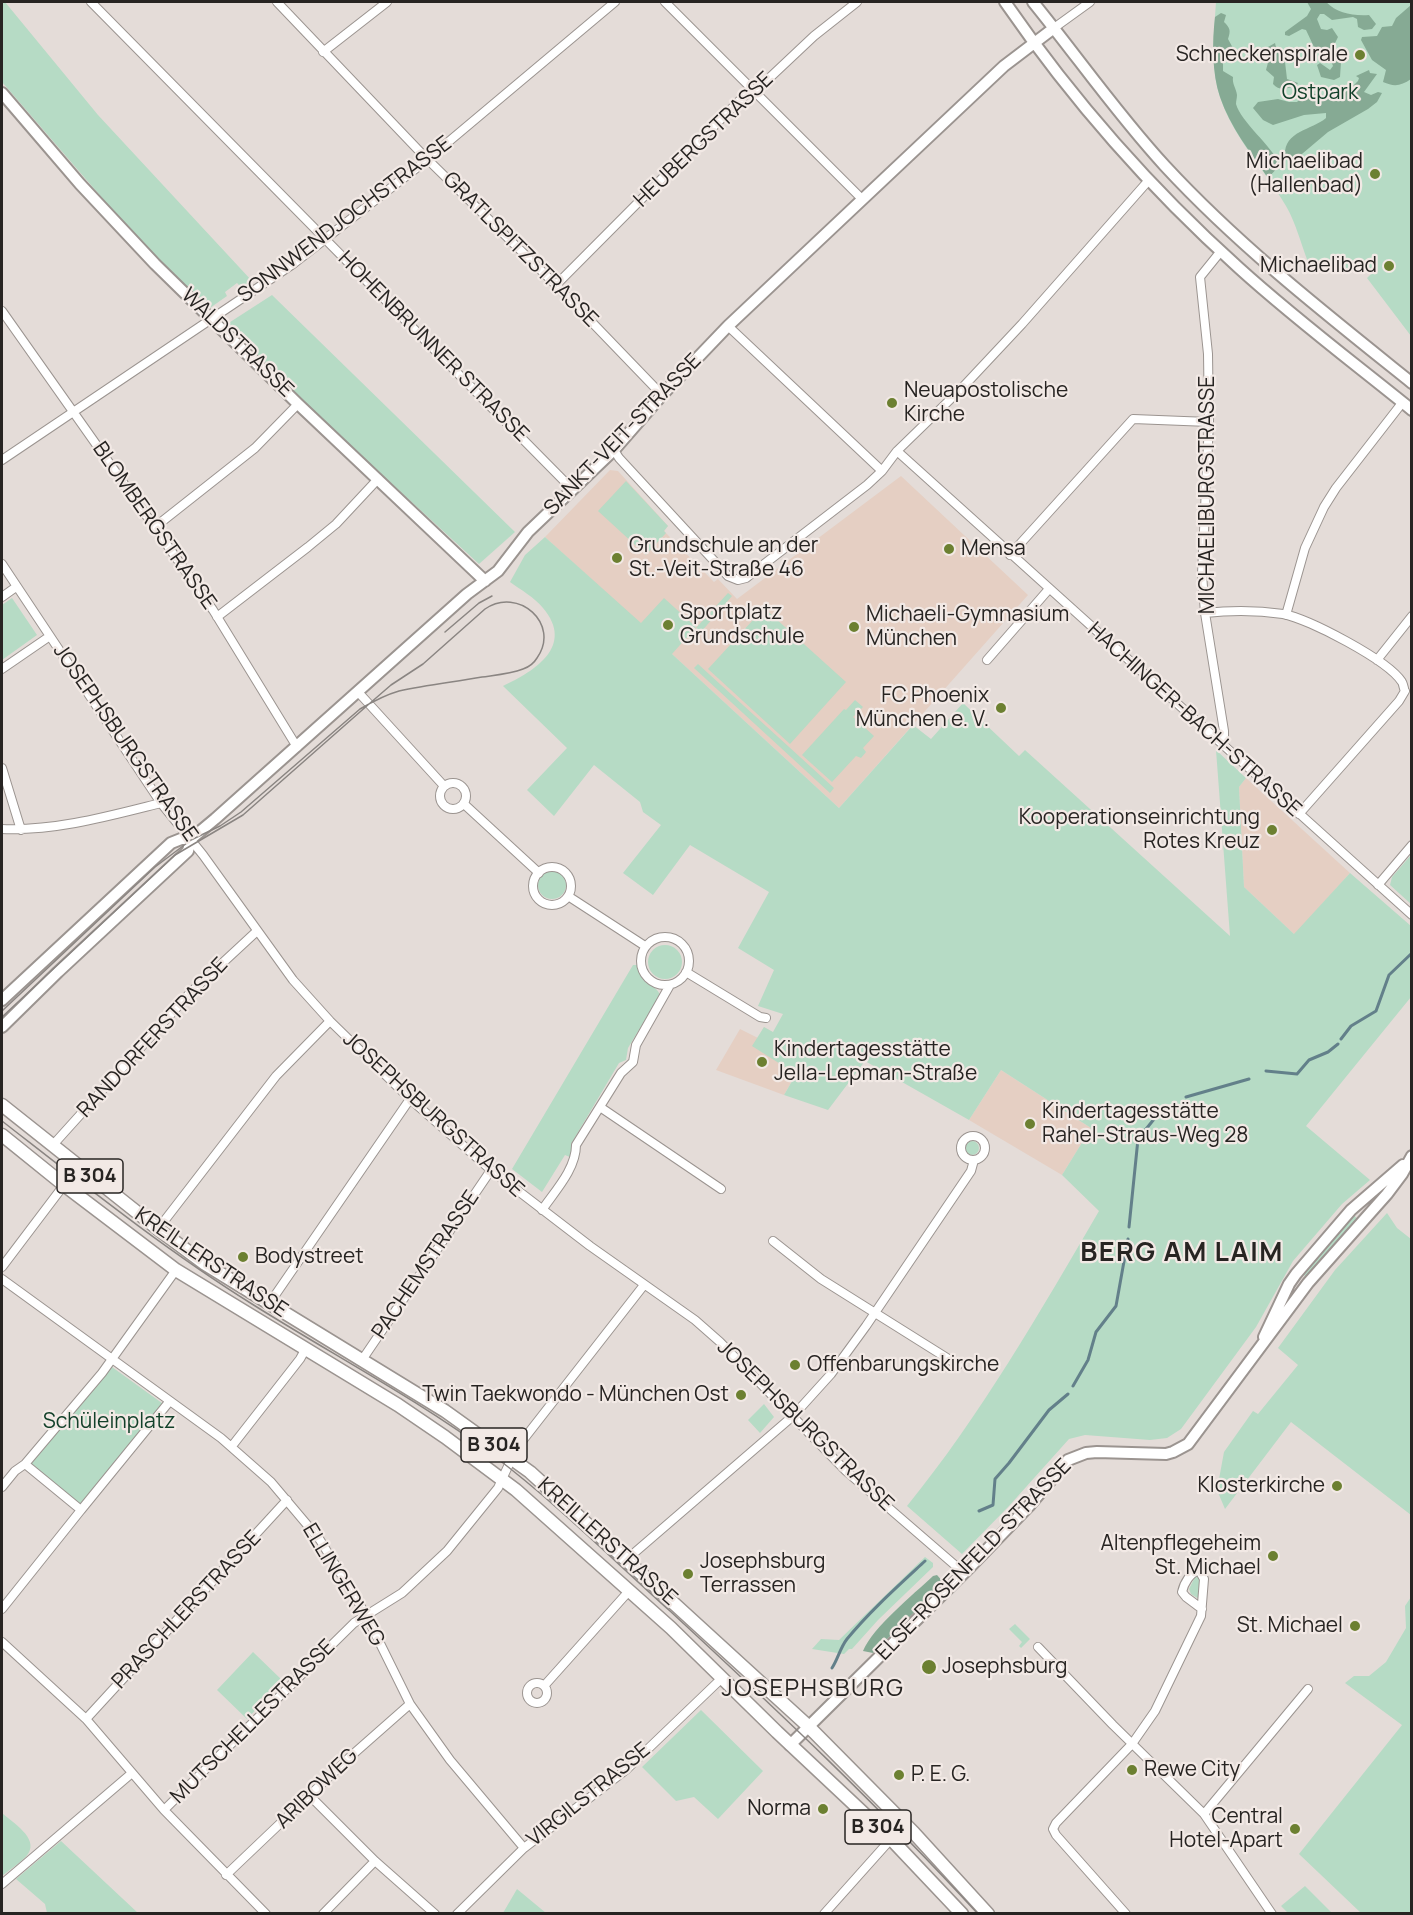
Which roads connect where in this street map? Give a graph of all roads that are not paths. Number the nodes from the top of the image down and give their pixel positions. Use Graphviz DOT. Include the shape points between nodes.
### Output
graph roads {
  1 [pos="91,2"];
  2 [pos="277,2"];
  3 [pos="387,2"];
  4 [pos="615,2"];
  5 [pos="665,2"];
  6 [pos="857,2"];
  7 [pos="1005,2"];
  8 [pos="1033,2"];
  9 [pos="1090,2"];
  10 [pos="1054,28"];
  11 [pos="1034,42"];
  12 [pos="323,52"];
  13 [pos="755,90"];
  14 [pos="2,93"];
  15 [pos="428,159"];
  16 [pos="1149,180"];
  17 [pos="862,199"];
  18 [pos="326,239"];
  19 [pos="1221,251"];
  20 [pos="556,285"];
  21 [pos="2,311"];
  22 [pos="212,319"];
  23 [pos="728,326"];
  24 [pos="1412,383"];
  25 [pos="662,395"];
  26 [pos="1402,403"];
  27 [pos="298,404"];
  28 [pos="1412,410"];
  29 [pos="73,412"];
  30 [pos="1209,422"];
  31 [pos="614,450"];
  32 [pos="897,451"];
  33 [pos="2,460"];
  34 [pos="882,471"];
  35 [pos="378,480"];
  36 [pos="572,489"];
  37 [pos="155,527"];
  38 [pos="1010,555"];
  39 [pos="2,564"];
  40 [pos="485,581"];
  41 [pos="16,587"];
  42 [pos="1049,589"];
  43 [pos="2,597"];
  44 [pos="1205,613"];
  45 [pos="1286,615"];
  46 [pos="218,616"];
  47 [pos="1412,616"];
  48 [pos="50,636"];
  49 [pos="987,660"];
  50 [pos="1377,660"];
  51 [pos="2,669"];
  52 [pos="359,693"];
  53 [pos="1224,746"];
  54 [pos="297,747"];
  55 [pos="2,768"];
  56 [pos="444,786"];
  57 [pos="161,803"];
  58 [pos="464,804"];
  59 [pos="1299,814"];
  60 [pos="2,829"];
  61 [pos="21,830"];
  62 [pos="191,839"];
  63 [pos="1412,845"];
  64 [pos="539,873"];
  65 [pos="1378,885"];
  66 [pos="568,896"];
  67 [pos="1412,915"];
  68 [pos="257,931"];
  69 [pos="645,946"];
  70 [pos="686,972"];
  71 [pos="670,985"];
  72 [pos="3,995"];
  73 [pos="766,1018"];
  74 [pos="330,1021"];
  75 [pos="2,1027"];
  76 [pos="410,1099"];
  77 [pos="2,1105"];
  78 [pos="600,1107"];
  79 [pos="2,1135"];
  80 [pos="52,1146"];
  81 [pos="1410,1159"];
  82 [pos="974,1160"];
  83 [pos="491,1170"];
  84 [pos="64,1185"];
  85 [pos="721,1190"];
  86 [pos="542,1210"];
  87 [pos="158,1229"];
  88 [pos="773,1241"];
  89 [pos="2,1267"];
  90 [pos="176,1270"];
  91 [pos="2,1280"];
  92 [pos="644,1285"];
  93 [pos="269,1304"];
  94 [pos="873,1313"];
  95 [pos="305,1350"];
  96 [pos="1257,1351"];
  97 [pos="111,1359"];
  98 [pos="362,1360"];
  99 [pos="958,1365"];
  100 [pos="170,1402"];
  101 [pos="793,1416"];
  102 [pos="232,1446"];
  103 [pos="512,1458"];
  104 [pos="25,1464"];
  105 [pos="502,1479"];
  106 [pos="2,1487"];
  107 [pos="287,1500"];
  108 [pos="81,1510"];
  109 [pos="626,1560"];
  110 [pos="964,1573"];
  111 [pos="630,1591"];
  112 [pos="2,1609"];
  113 [pos="1202,1609"];
  114 [pos="366,1615"];
  115 [pos="2,1642"];
  116 [pos="1038,1647"];
  117 [pos="722,1678"];
  118 [pos="544,1686"];
  119 [pos="1308,1689"];
  120 [pos="410,1704"];
  121 [pos="86,1719"];
  122 [pos="808,1726"];
  123 [pos="1132,1744"];
  124 [pos="790,1745"];
  125 [pos="132,1773"];
  126 [pos="310,1796"];
  127 [pos="164,1810"];
  128 [pos="1204,1814"];
  129 [pos="891,1839"];
  130 [pos="524,1848"];
  131 [pos="375,1861"];
  132 [pos="226,1875"];
  133 [pos="2,1884"];
  134 [pos="266,1914"];
  135 [pos="324,1914"];
  136 [pos="435,1914"];
  137 [pos="457,1914"];
  138 [pos="824,1914"];
  139 [pos="962,1914"];
  140 [pos="988,1914"];
  141 [pos="1126,1914"];
  142 [pos="1272,1914"];
  1 -- 18 [label="street, HOHENBRUNNER STRASSE"];
  2 -- 12 [label="street, GRATLSPITZSTRASSE"];
  3 -- 12 [label="street"];
  4 -- 15 [label="street, SONNWENDJOCHSTRASSE"];
  5 -- 13 [label="street"];
  6 -- 13 [label="street, HEUBERGSTRASSE"];
  7 -- 11 [label="street"];
  8 -- 10 [label="street"];
  9 -- 10 [label="street"];
  10 -- 11 [label="street, SANKT-VEIT-STRASSE"];
  10 -- 24 [label="street" via="1134,130 1194,196 1254,253"];
  11 -- 16 [label="street" via="1095,120"];
  11 -- 17 [label="street, SANKT-VEIT-STRASSE"];
  12 -- 15 [label="street, GRATLSPITZSTRASSE"];
  13 -- 17 [label="street"];
  13 -- 20 [label="street, HEUBERGSTRASSE"];
  14 -- 22 [label="street, WALDSTRASSE" via="123,231"];
  15 -- 18 [label="street, SONNWENDJOCHSTRASSE"];
  15 -- 20 [label="street, GRATLSPITZSTRASSE"];
  16 -- 19 [label="street"];
  16 -- 32 [label="street" via="1022,324"];
  17 -- 23 [label="street, SANKT-VEIT-STRASSE"];
  18 -- 22 [label="street, SONNWENDJOCHSTRASSE"];
  18 -- 36 [label="street, HOHENBRUNNER STRASSE"];
  19 -- 26 [label="street"];
  19 -- 30 [label="street, MICHAELIBURGSTRASSE" via="1200,277 1208,354"];
  20 -- 25 [label="street, GRATLSPITZSTRASSE"];
  21 -- 29 [label="street, BLOMBERGSTRASSE"];
  22 -- 27 [label="street, WALDSTRASSE"];
  22 -- 29 [label="street, SONNWENDJOCHSTRASSE"];
  23 -- 25 [label="street, SANKT-VEIT-STRASSE"];
  23 -- 34 [label="street"];
  25 -- 31 [label="street, SANKT-VEIT-STRASSE"];
  26 -- 28 [label="street"];
  26 -- 45 [label="street" via="1324,507 1305,548"];
  27 -- 35 [label="street, WALDSTRASSE"];
  27 -- 37 [label="street" via="255,448"];
  29 -- 33 [label="street, SONNWENDJOCHSTRASSE"];
  29 -- 37 [label="street, BLOMBERGSTRASSE"];
  30 -- 38 [label="street" via="1133,419"];
  30 -- 44 [label="street, MICHAELIBURGSTRASSE" via="1203,540"];
  31 -- 34 [label="street" via="728,576 738,580 746,578"];
  31 -- 36 [label="street, SANKT-VEIT-STRASSE"];
  32 -- 34 [label="street"];
  32 -- 38 [label="street, HACHINGER-BACH-STRASSE"];
  35 -- 40 [label="street, WALDSTRASSE"];
  35 -- 46 [label="street" via="336,524"];
  36 -- 40 [label="street, SANKT-VEIT-STRASSE"];
  37 -- 46 [label="street, BLOMBERGSTRASSE"];
  38 -- 42 [label="street, HACHINGER-BACH-STRASSE"];
  39 -- 41 [label="street, JOSEPHSBURGSTRASSE"];
  40 -- 52 [label="street, SANKT-VEIT-STRASSE"];
  41 -- 43 [label="street"];
  41 -- 48 [label="street, JOSEPHSBURGSTRASSE"];
  42 -- 49 [label="street"];
  42 -- 53 [label="street, HACHINGER-BACH-STRASSE"];
  44 -- 45 [label="street" via="1245,609"];
  44 -- 53 [label="street, MICHAELIBURGSTRASSE"];
  45 -- 50 [label="street" via="1339,637"];
  46 -- 54 [label="street, BLOMBERGSTRASSE"];
  47 -- 50 [label="street"];
  48 -- 51 [label="street"];
  48 -- 57 [label="street, JOSEPHSBURGSTRASSE"];
  50 -- 59 [label="street" via="1402,682 1405,691"];
  52 -- 54 [label="street, SANKT-VEIT-STRASSE"];
  52 -- 56 [label="street"];
  53 -- 59 [label="street, HACHINGER-BACH-STRASSE"];
  54 -- 62 [label="street, SANKT-VEIT-STRASSE"];
  55 -- 61 [label="street"];
  56 -- 58 [label="street" via="456,782 463,786"];
  56 -- 58 [label="street" via="440,798 445,806 452,809"];
  57 -- 61 [label="street" via="60,826"];
  57 -- 62 [label="street, JOSEPHSBURGSTRASSE"];
  58 -- 64 [label="street"];
  59 -- 65 [label="street, HACHINGER-BACH-STRASSE"];
  60 -- 61 [label="street"];
  62 -- 68 [label="street, JOSEPHSBURGSTRASSE"];
  62 -- 72 [label="street, SANKT-VEIT-STRASSE" via="171,843"];
  62 -- 75 [label="street, SANKT-VEIT-STRASSE" via="188,851"];
  63 -- 65 [label="street"];
  64 -- 66 [label="street" via="549,867 561,869 569,878"];
  64 -- 66 [label="street" via="534,890 541,901 558,904"];
  65 -- 67 [label="street, HACHINGER-BACH-STRASSE"];
  66 -- 69 [label="street"];
  68 -- 74 [label="street, JOSEPHSBURGSTRASSE"];
  68 -- 80 [label="street, RANDORFERSTRASSE" via="182,1002"];
  69 -- 70 [label="street" via="666,937 678,942 687,952"];
  69 -- 71 [label="street" via="641,955 647,978"];
  70 -- 71 [label="street"];
  70 -- 73 [label="street"];
  71 -- 78 [label="street" via="636,1045 633,1062 621,1073"];
  74 -- 76 [label="street, JOSEPHSBURGSTRASSE"];
  74 -- 87 [label="street" via="276,1076"];
  76 -- 83 [label="street, JOSEPHSBURGSTRASSE"];
  76 -- 93 [label="street"];
  77 -- 80 [label="main road, KREILLERSTRASSE / B 304"];
  78 -- 85 [label="street"];
  78 -- 86 [label="street" via="576,1145 572,1166"];
  79 -- 84 [label="main road, KREILLERSTRASSE / B 304"];
  80 -- 87 [label="main road, KREILLERSTRASSE / B 304"];
  81 -- 96 [label="street" via="1387,1194 1308,1283"];
  81 -- 96 [label="street" via="1351,1210 1296,1274"];
  82 -- 94 [label="street" via="971,1171"];
  83 -- 86 [label="street, JOSEPHSBURGSTRASSE"];
  83 -- 98 [label="street, PACHEMSTRASSE"];
  84 -- 89 [label="street"];
  84 -- 90 [label="main road, KREILLERSTRASSE / B 304"];
  86 -- 92 [label="street, JOSEPHSBURGSTRASSE"];
  87 -- 93 [label="main road, KREILLERSTRASSE / B 304"];
  88 -- 94 [label="street"];
  90 -- 95 [label="main road, KREILLERSTRASSE / B 304"];
  90 -- 97 [label="street"];
  91 -- 97 [label="street, ELLINGERWEG"];
  92 -- 101 [label="street, JOSEPHSBURGSTRASSE" via="695,1320"];
  92 -- 103 [label="street, MUTSCHELLESTRASSE"];
  93 -- 98 [label="main road, KREILLERSTRASSE / B 304"];
  94 -- 99 [label="street"];
  94 -- 101 [label="street" via="831,1374"];
  95 -- 102 [label="street"];
  95 -- 105 [label="main road, KREILLERSTRASSE / B 304" via="398,1405"];
  96 -- 110 [label="street, ELSE-ROSENFELD-STRASSE" via="1188,1444 1166,1454 1096,1452 1068,1460"];
  97 -- 100 [label="street, ELLINGERWEG"];
  97 -- 104 [label="street"];
  98 -- 103 [label="main road, KREILLERSTRASSE / B 304"];
  100 -- 102 [label="street, ELLINGERWEG"];
  100 -- 108 [label="street"];
  101 -- 109 [label="street"];
  101 -- 110 [label="street, JOSEPHSBURGSTRASSE" via="846,1471"];
  102 -- 107 [label="street, ELLINGERWEG"];
  103 -- 105 [label="street, MUTSCHELLESTRASSE"];
  103 -- 109 [label="main road, KREILLERSTRASSE / B 304"];
  104 -- 106 [label="street"];
  104 -- 108 [label="street"];
  105 -- 111 [label="main road, KREILLERSTRASSE / B 304"];
  105 -- 114 [label="street, MUTSCHELLESTRASSE" via="469,1526 420,1578"];
  107 -- 114 [label="street, ELLINGERWEG" via="320,1540"];
  107 -- 121 [label="street, PRASCHLERSTRASSE"];
  108 -- 112 [label="street"];
  109 -- 122 [label="main road, KREILLERSTRASSE / B 304"];
  110 -- 122 [label="street, ELSE-ROSENFELD-STRASSE"];
  111 -- 117 [label="main road, KREILLERSTRASSE / B 304"];
  111 -- 118 [label="street"];
  113 -- 113 [label="street" via="1204,1579 1199,1570 1186,1581 1182,1592"];
  113 -- 123 [label="street" via="1155,1711"];
  114 -- 120 [label="street, ELLINGERWEG"];
  114 -- 127 [label="street, MUTSCHELLESTRASSE"];
  115 -- 121 [label="street"];
  116 -- 123 [label="street"];
  117 -- 124 [label="main road, KREILLERSTRASSE / B 304"];
  117 -- 130 [label="street, VIRGILSTRASSE" via="627,1769"];
  119 -- 128 [label="street"];
  120 -- 126 [label="street, ARIBOWEG"];
  120 -- 130 [label="street, ELLINGERWEG" via="450,1760"];
  121 -- 125 [label="street"];
  122 -- 124 [label="street, ELSE-ROSENFELD-STRASSE"];
  122 -- 140 [label="main road, KREILLERSTRASSE / B 304"];
  123 -- 128 [label="street"];
  123 -- 141 [label="street" via="1053,1828"];
  124 -- 129 [label="main road, KREILLERSTRASSE / B 304"];
  125 -- 127 [label="street"];
  125 -- 133 [label="street"];
  126 -- 131 [label="street"];
  126 -- 132 [label="street, ARIBOWEG"];
  127 -- 132 [label="street"];
  128 -- 142 [label="street"];
  129 -- 138 [label="street"];
  129 -- 139 [label="main road, KREILLERSTRASSE / B 304"];
  130 -- 137 [label="street, VIRGILSTRASSE"];
  131 -- 135 [label="street"];
  131 -- 136 [label="street"];
  132 -- 134 [label="street"];
}
